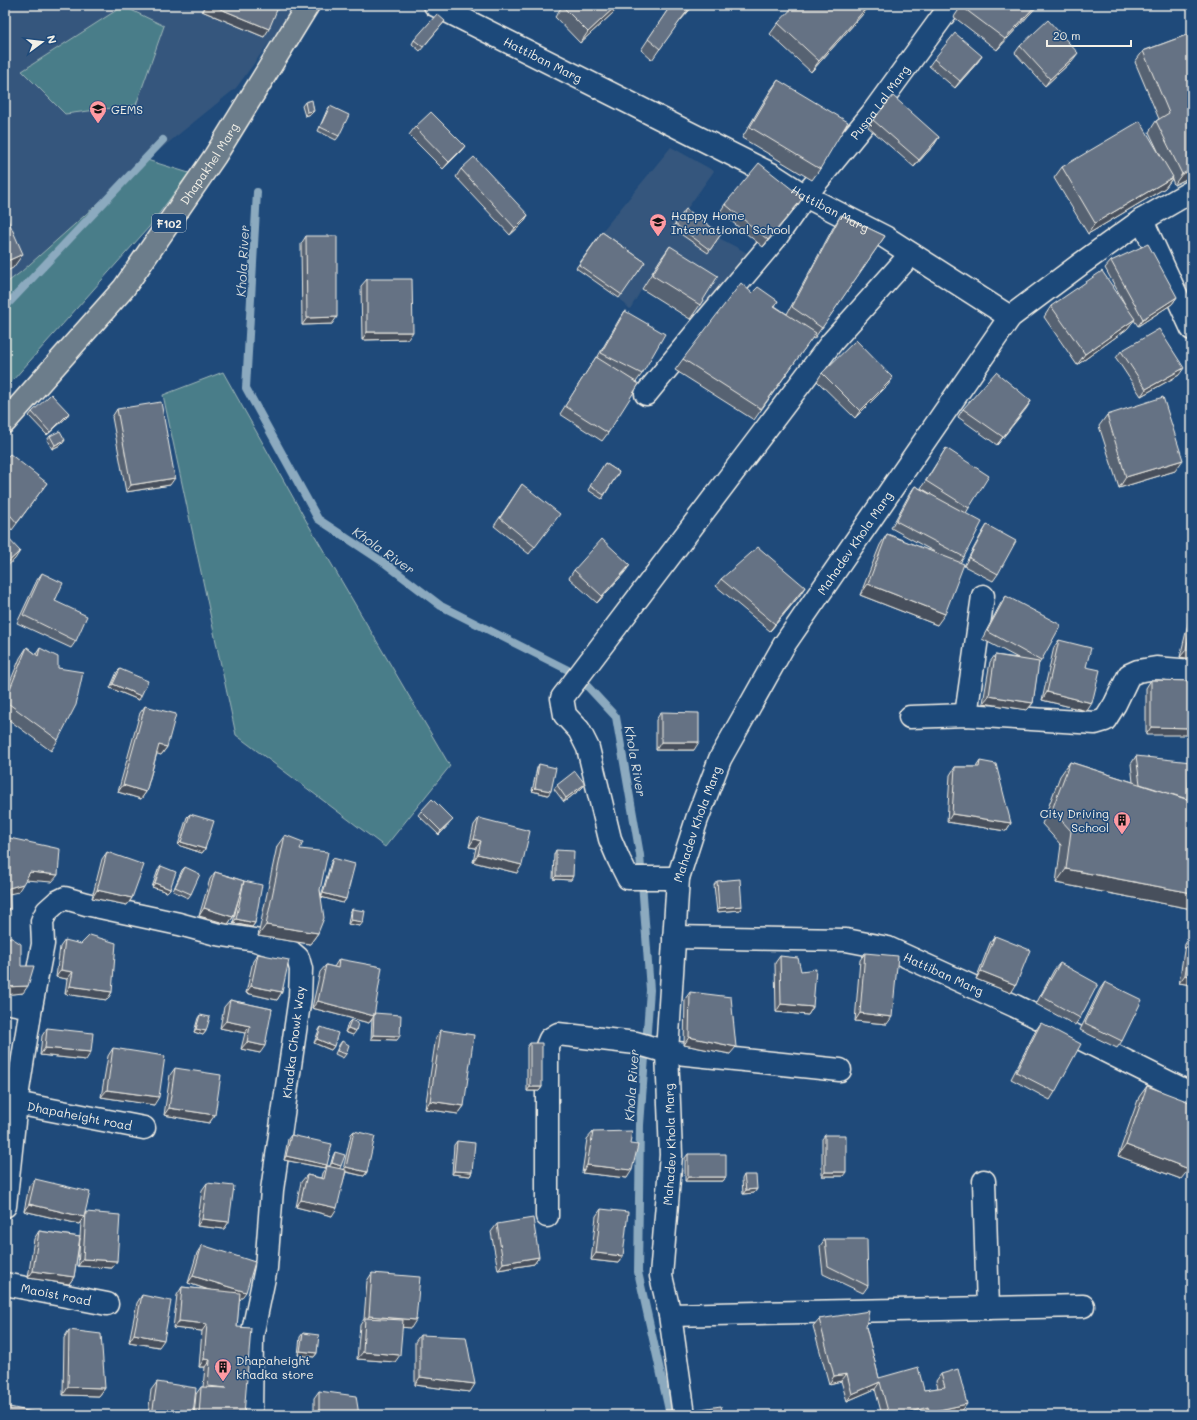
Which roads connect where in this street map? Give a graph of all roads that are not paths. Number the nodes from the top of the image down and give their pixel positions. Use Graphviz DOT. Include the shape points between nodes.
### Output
graph roads {
  1 [pos="308,5"];
  2 [pos="435,5"];
  3 [pos="951,5"];
  4 [pos="1192,191"];
  5 [pos="805,196"];
  6 [pos="1142,220"];
  7 [pos="911,254"];
  8 [pos="1010,318"];
  9 [pos="1192,329"];
  10 [pos="646,394"];
  11 [pos="5,422"];
  12 [pos="983,596"];
  13 [pos="1192,672"];
  14 [pos="966,715"];
  15 [pos="910,717"];
  16 [pos="678,878"];
  17 [pos="674,937"];
  18 [pos="5,1002"];
  19 [pos="31,1007"];
  20 [pos="652,1048"];
  21 [pos="840,1070"];
  22 [pos="1192,1094"];
  23 [pos="16,1103"];
  24 [pos="144,1128"];
  25 [pos="984,1182"];
  26 [pos="5,1206"];
  27 [pos="547,1216"];
  28 [pos="5,1284"];
  29 [pos="107,1304"];
  30 [pos="1083,1306"];
  31 [pos="988,1308"];
  32 [pos="670,1315"];
  33 [pos="251,1415"];
  34 [pos="684,1415"];
  1 -- 11 [label="main road, Dhapakhel Marg / F102" via="215,156 124,288"];
  2 -- 5 [label="street, Hattiban Marg" via="770,174"];
  3 -- 5 [label="street, Puspa Lal Marg" via="871,115"];
  4 -- 6 [label="street"];
  5 -- 7 [label="street, Hattiban Marg" via="885,237"];
  5 -- 10 [label="street, Puspa Lal Marg" via="775,239"];
  6 -- 8 [label="street"];
  6 -- 9 [label="street"];
  7 -- 8 [label="street, Hattiban Marg"];
  7 -- 16 [label="street" via="832,342 562,698 565,715 578,730 588,748 610,839 628,878"];
  8 -- 16 [label="street, Mahadev Khola Marg" via="784,645 720,759"];
  12 -- 14 [label="street"];
  13 -- 14 [label="street" via="1156,668 1138,671 1129,676 1105,720 1095,723"];
  14 -- 15 [label="street"];
  16 -- 17 [label="street, Mahadev Khola Marg"];
  17 -- 20 [label="street, Mahadev Khola Marg"];
  17 -- 22 [label="street, Hattiban Marg" via="846,940 888,948 1014,1006"];
  18 -- 19 [label="street"];
  19 -- 23 [label="street, Khadka Chowk Way"];
  19 -- 33 [label="street, Khadka Chowk Way" via="43,944 42,921 46,910 65,898 216,934 255,940 292,952 298,958 301,970 300,997 272,1190 266,1268 252,1336"];
  20 -- 21 [label="street"];
  20 -- 27 [label="street" via="558,1034 550,1039 547,1046"];
  20 -- 32 [label="street, Mahadev Khola Marg" via="671,1155 661,1276"];
  23 -- 24 [label="street, Dhapaheight road"];
  23 -- 26 [label="street, Khadka Chowk Way"];
  25 -- 31 [label="street"];
  28 -- 29 [label="street, Maoist road"];
  30 -- 31 [label="street"];
  31 -- 32 [label="street"];
  32 -- 34 [label="street, Mahadev Khola Marg"];
}
